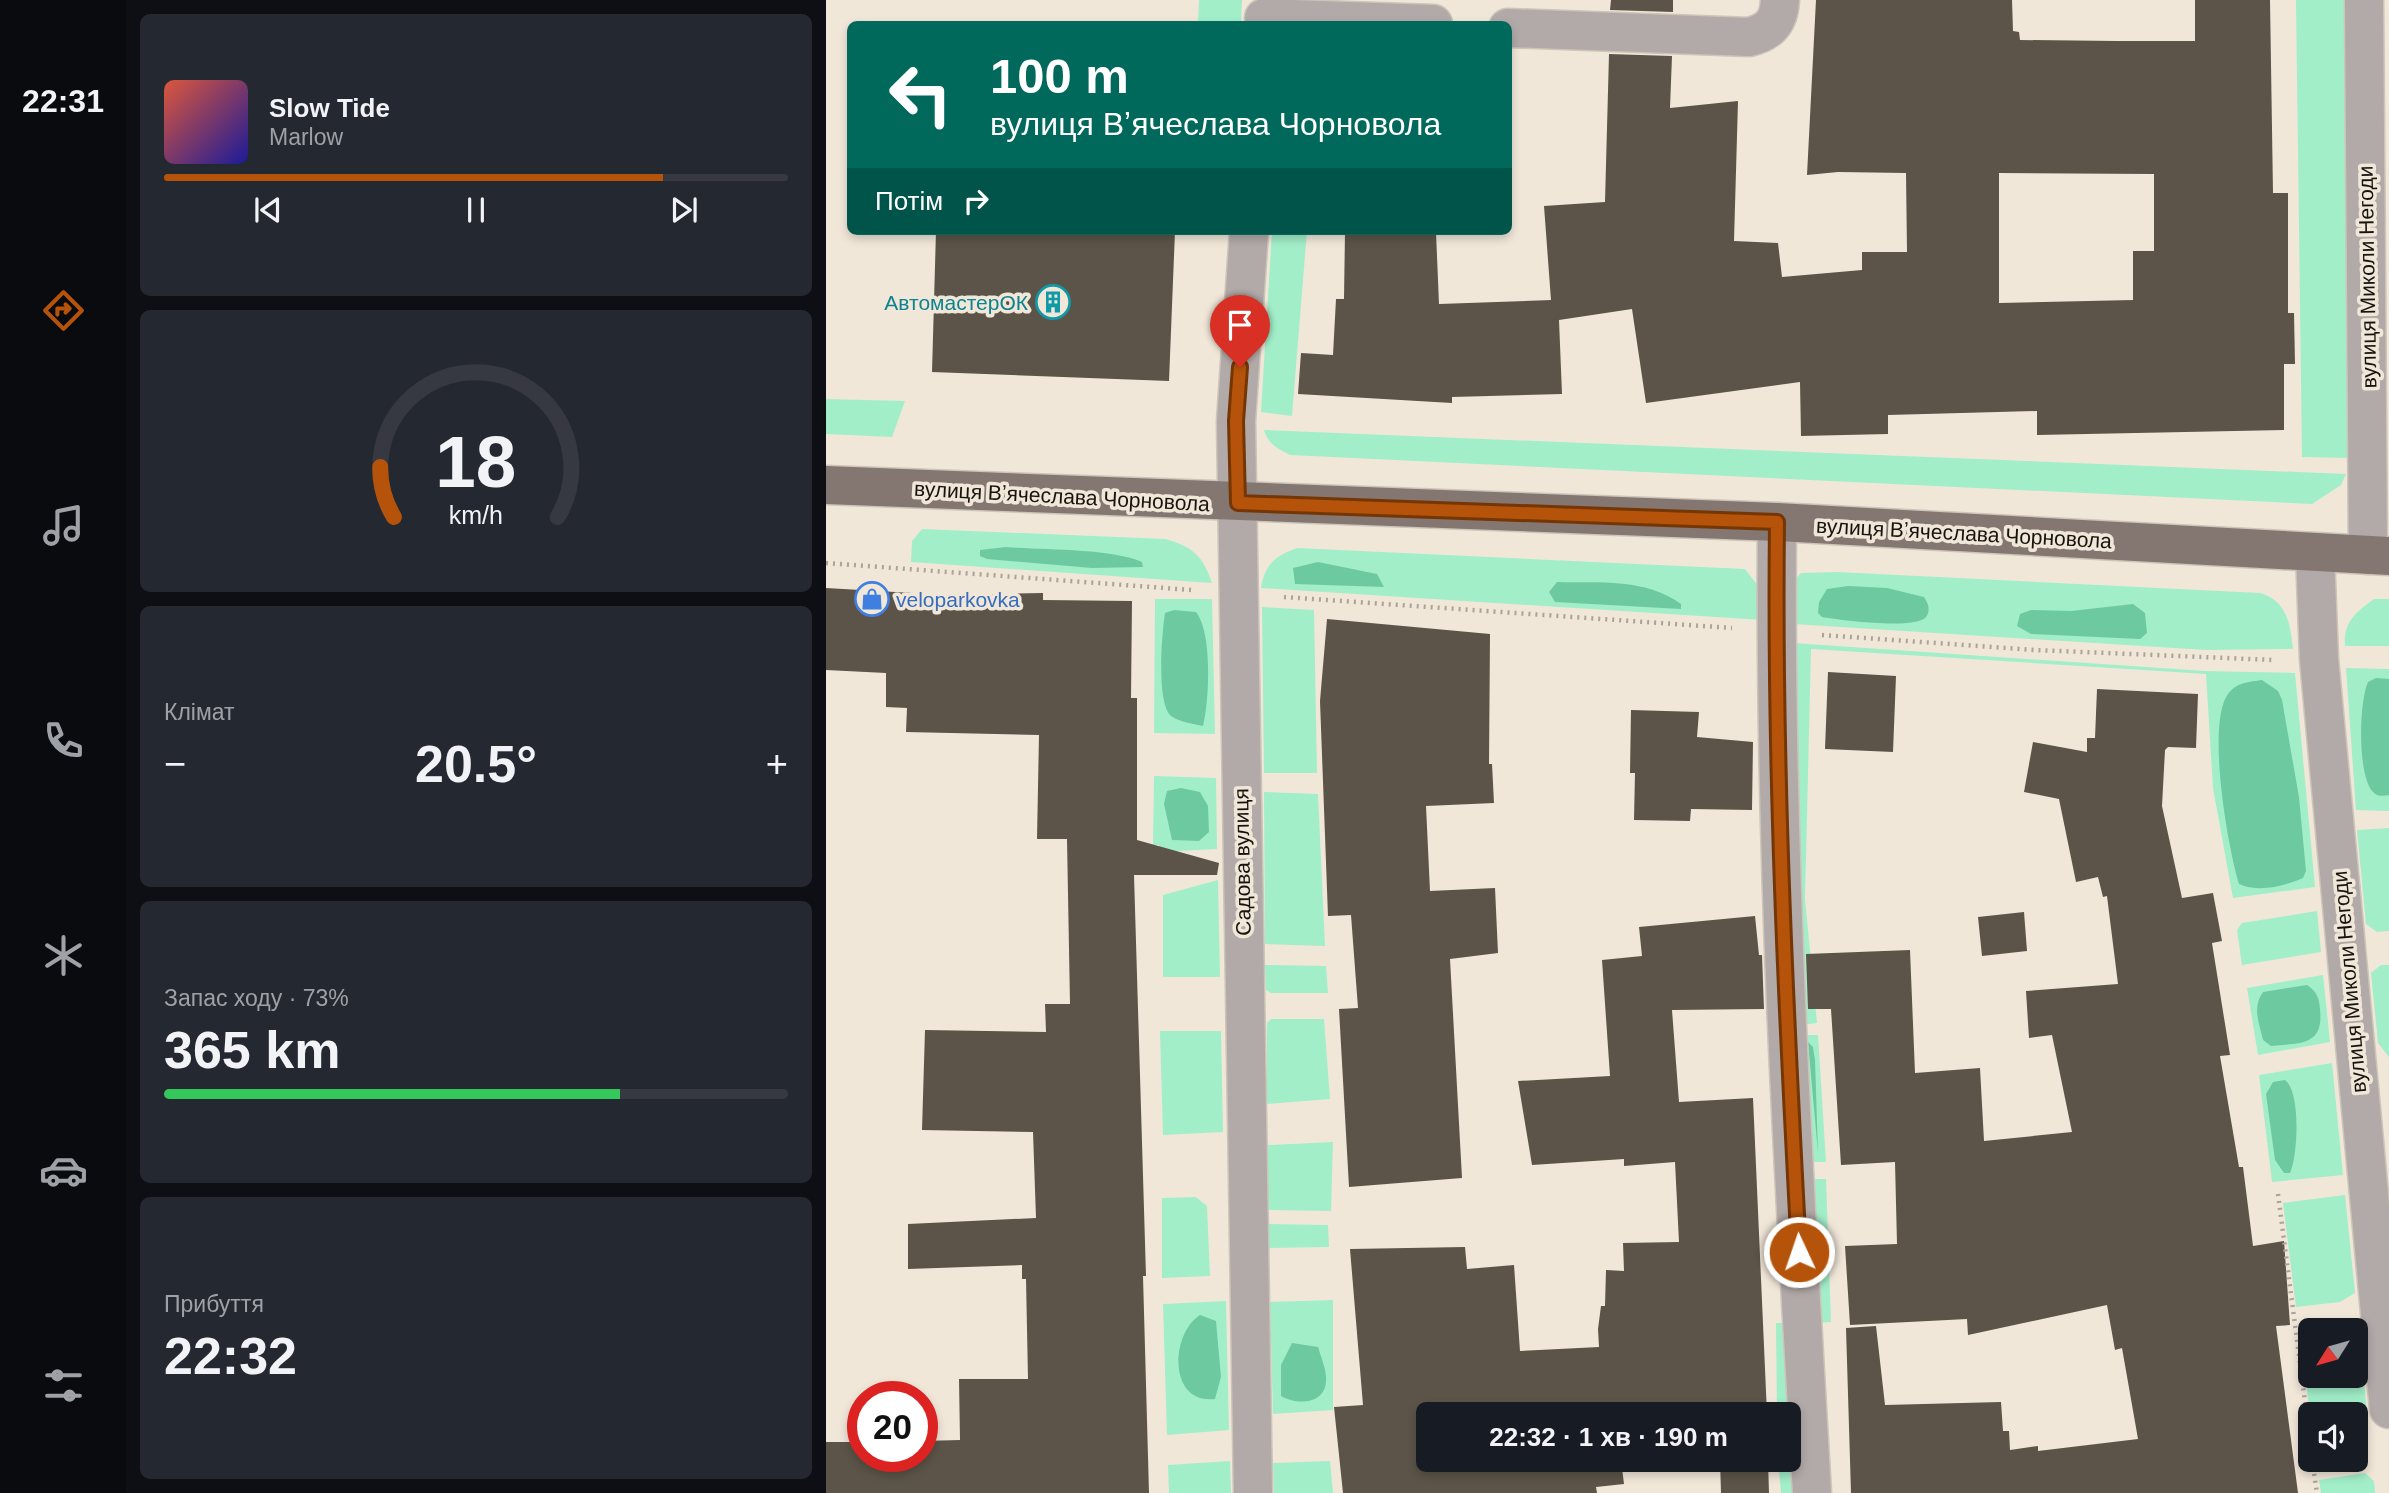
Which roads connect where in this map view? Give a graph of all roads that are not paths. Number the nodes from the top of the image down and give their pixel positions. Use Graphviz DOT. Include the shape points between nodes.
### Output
graph roads {
  1 [pos="1780,0"];
  2 [pos="2364,0"];
  3 [pos="1264,14"];
  4 [pos="1382,21"];
  5 [pos="1512,28"];
  6 [pos="1249,235"];
  7 [pos="826,485"];
  8 [pos="1238,503"];
  9 [pos="1777,522"];
  10 [pos="2315,554"];
  11 [pos="2378,555"];
  12 [pos="2389,1409"];
  13 [pos="1253,1493"];
  14 [pos="1812,1493"];
  1 -- 5 [label="street" via="1775,23 1764,34 1749,37"];
  2 -- 11 [label="street, вулиця Миколи Негоди"];
  3 -- 4 [label="street"];
  6 -- 8 [label="street, Садова вулиця" via="1236,421"];
  7 -- 8 [label="main road, вулиця Вʼячеслава Чорновола"];
  8 -- 9 [label="main road, вулиця Вʼячеслава Чорновола"];
  8 -- 13 [label="street, Садова вулиця"];
  9 -- 10 [label="main road, вулиця Вʼячеслава Чорновола"];
  9 -- 14 [label="street" via="1786,1022"];
  10 -- 11 [label="main road, вулиця Вʼячеслава Чорновола"];
  10 -- 12 [label="street, вулиця Миколи Негоди" via="2319,659"];
}
